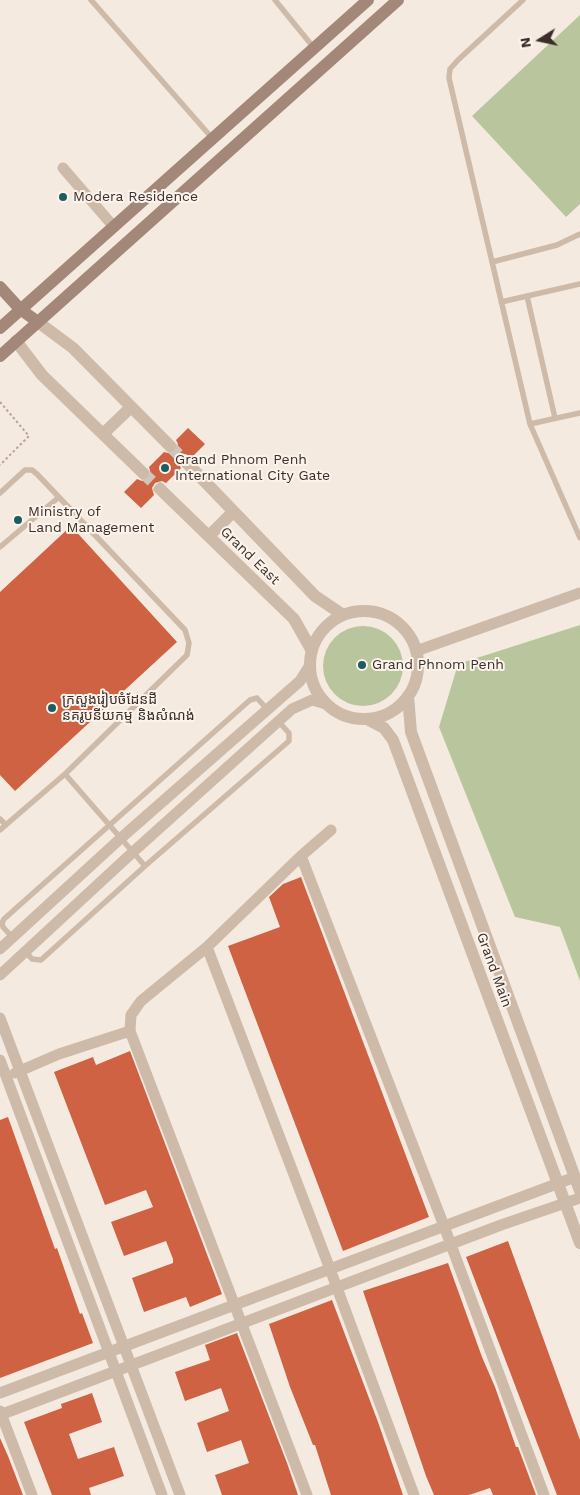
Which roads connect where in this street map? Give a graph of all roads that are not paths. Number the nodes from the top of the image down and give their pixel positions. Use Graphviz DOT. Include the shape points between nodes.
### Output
graph roads {
  1 [pos="91,0"];
  2 [pos="275,0"];
  3 [pos="368,0"];
  4 [pos="398,0"];
  5 [pos="522,0"];
  6 [pos="314,48"];
  7 [pos="213,139"];
  8 [pos="63,168"];
  9 [pos="114,227"];
  10 [pos="580,234"];
  11 [pos="492,262"];
  12 [pos="580,284"];
  13 [pos="0,287"];
  14 [pos="527,296"];
  15 [pos="501,302"];
  16 [pos="20,309"];
  17 [pos="38,322"];
  18 [pos="1,324"];
  19 [pos="16,341"];
  20 [pos="0,356"];
  21 [pos="131,407"];
  22 [pos="580,413"];
  23 [pos="555,418"];
  24 [pos="530,424"];
  25 [pos="103,434"];
  26 [pos="170,446"];
  27 [pos="186,462"];
  28 [pos="143,473"];
  29 [pos="160,489"];
  30 [pos="0,493"];
  31 [pos="59,497"];
  32 [pos="233,512"];
  33 [pos="209,536"];
  34 [pos="580,538"];
  35 [pos="0,548"];
  36 [pos="580,593"];
  37 [pos="343,615"];
  38 [pos="312,650"];
  39 [pos="416,651"];
  40 [pos="310,665"];
  41 [pos="408,696"];
  42 [pos="326,704"];
  43 [pos="268,709"];
  44 [pos="367,720"];
  45 [pos="278,721"];
  46 [pos="65,774"];
  47 [pos="0,819"];
  48 [pos="6,825"];
  49 [pos="110,825"];
  50 [pos="0,830"];
  51 [pos="331,830"];
  52 [pos="121,838"];
  53 [pos="133,852"];
  54 [pos="301,856"];
  55 [pos="145,866"];
  56 [pos="12,937"];
  57 [pos="207,947"];
  58 [pos="0,949"];
  59 [pos="25,951"];
  60 [pos="0,975"];
  61 [pos="0,1018"];
  62 [pos="130,1031"];
  63 [pos="0,1060"];
  64 [pos="20,1071"];
  65 [pos="6,1076"];
  66 [pos="575,1176"];
  67 [pos="558,1183"];
  68 [pos="580,1191"];
  69 [pos="580,1198"];
  70 [pos="566,1204"];
  71 [pos="444,1226"];
  72 [pos="580,1243"];
  73 [pos="451,1244"];
  74 [pos="330,1269"];
  75 [pos="337,1287"];
  76 [pos="235,1304"];
  77 [pos="242,1323"];
  78 [pos="124,1346"];
  79 [pos="109,1352"];
  80 [pos="131,1365"];
  81 [pos="116,1371"];
  82 [pos="0,1393"];
  83 [pos="0,1413"];
  84 [pos="32,1495"];
  85 [pos="162,1495"];
  86 [pos="180,1495"];
  87 [pos="307,1495"];
  88 [pos="414,1495"];
  89 [pos="544,1495"];
  1 -- 7 [label="lane"];
  2 -- 6 [label="lane"];
  3 -- 6 [label="main road"];
  4 -- 17 [label="main road"];
  5 -- 11 [label="lane" via="458,60 450,70 449,78"];
  6 -- 7 [label="main road"];
  7 -- 9 [label="main road"];
  8 -- 9 [label="street"];
  9 -- 16 [label="main road"];
  10 -- 11 [label="lane" via="557,245"];
  11 -- 15 [label="lane"];
  12 -- 14 [label="lane"];
  13 -- 16 [label="main road"];
  14 -- 15 [label="lane"];
  14 -- 23 [label="lane"];
  15 -- 24 [label="lane"];
  16 -- 17 [label="main road"];
  16 -- 18 [label="main road"];
  17 -- 19 [label="main road"];
  17 -- 21 [label="street" via="73,348"];
  18 -- 19 [label="main road"];
  19 -- 20 [label="main road"];
  19 -- 25 [label="street" via="42,375"];
  21 -- 25 [label="street"];
  21 -- 26 [label="street"];
  22 -- 23 [label="lane"];
  23 -- 24 [label="lane"];
  24 -- 34 [label="lane"];
  25 -- 28 [label="street"];
  27 -- 32 [label="street, Grand East"];
  29 -- 33 [label="street, Grand East"];
  30 -- 31 [label="lane" via="25,470 32,470"];
  31 -- 35 [label="lane"];
  31 -- 46 [label="lane" via="185,630 189,642 187,655"];
  32 -- 33 [label="street"];
  32 -- 37 [label="street, Grand East" via="315,596"];
  33 -- 38 [label="street, Grand East" via="294,619"];
  36 -- 39 [label="street"];
  37 -- 38 [label="street" via="328,624"];
  37 -- 39 [label="street" via="371,611 386,616 408,634"];
  38 -- 40 [label="street"];
  39 -- 41 [label="street" via="418,666"];
  40 -- 42 [label="street" via="312,682"];
  40 -- 43 [label="street" via="300,682"];
  41 -- 44 [label="street" via="385,715"];
  41 -- 66 [label="street, Grand Main" via="411,732"];
  42 -- 44 [label="street" via="348,717"];
  42 -- 45 [label="street" via="312,700 303,703"];
  43 -- 49 [label="lane" via="257,698 250,700"];
  43 -- 52 [label="street"];
  44 -- 67 [label="street, Grand Main" via="384,728 393,740"];
  45 -- 53 [label="street"];
  45 -- 55 [label="lane" via="289,733 290,741"];
  46 -- 48 [label="lane"];
  46 -- 49 [label="lane"];
  47 -- 48 [label="lane"];
  48 -- 50 [label="lane"];
  49 -- 52 [label="lane"];
  49 -- 56 [label="lane" via="4,919 3,927"];
  51 -- 54 [label="street"];
  52 -- 53 [label="lane"];
  52 -- 56 [label="street"];
  53 -- 55 [label="lane"];
  53 -- 59 [label="street"];
  54 -- 57 [label="street"];
  54 -- 71 [label="street"];
  55 -- 59 [label="lane" via="41,960 36,961"];
  56 -- 58 [label="street"];
  56 -- 59 [label="street"];
  57 -- 62 [label="street" via="141,1002 131,1015"];
  57 -- 74 [label="street"];
  59 -- 60 [label="street"];
  61 -- 64 [label="street"];
  62 -- 64 [label="street" via="59,1054"];
  62 -- 76 [label="street"];
  63 -- 65 [label="street"];
  64 -- 65 [label="street"];
  64 -- 78 [label="street"];
  65 -- 79 [label="street"];
  66 -- 67 [label="street"];
  66 -- 68 [label="street, Grand Main"];
  67 -- 70 [label="street, Grand Main"];
  67 -- 71 [label="street"];
  69 -- 70 [label="street"];
  70 -- 72 [label="street, Grand Main"];
  70 -- 73 [label="street"];
  71 -- 73 [label="street"];
  71 -- 74 [label="street"];
  73 -- 75 [label="street"];
  73 -- 89 [label="street"];
  74 -- 75 [label="street"];
  74 -- 76 [label="street"];
  75 -- 77 [label="street"];
  75 -- 88 [label="street"];
  76 -- 77 [label="street"];
  76 -- 78 [label="street"];
  77 -- 80 [label="street"];
  77 -- 87 [label="street"];
  78 -- 79 [label="street"];
  78 -- 80 [label="street"];
  79 -- 81 [label="street"];
  79 -- 82 [label="street"];
  80 -- 81 [label="street"];
  80 -- 86 [label="street"];
  81 -- 83 [label="street"];
  81 -- 85 [label="street"];
  83 -- 84 [label="street"];
}
